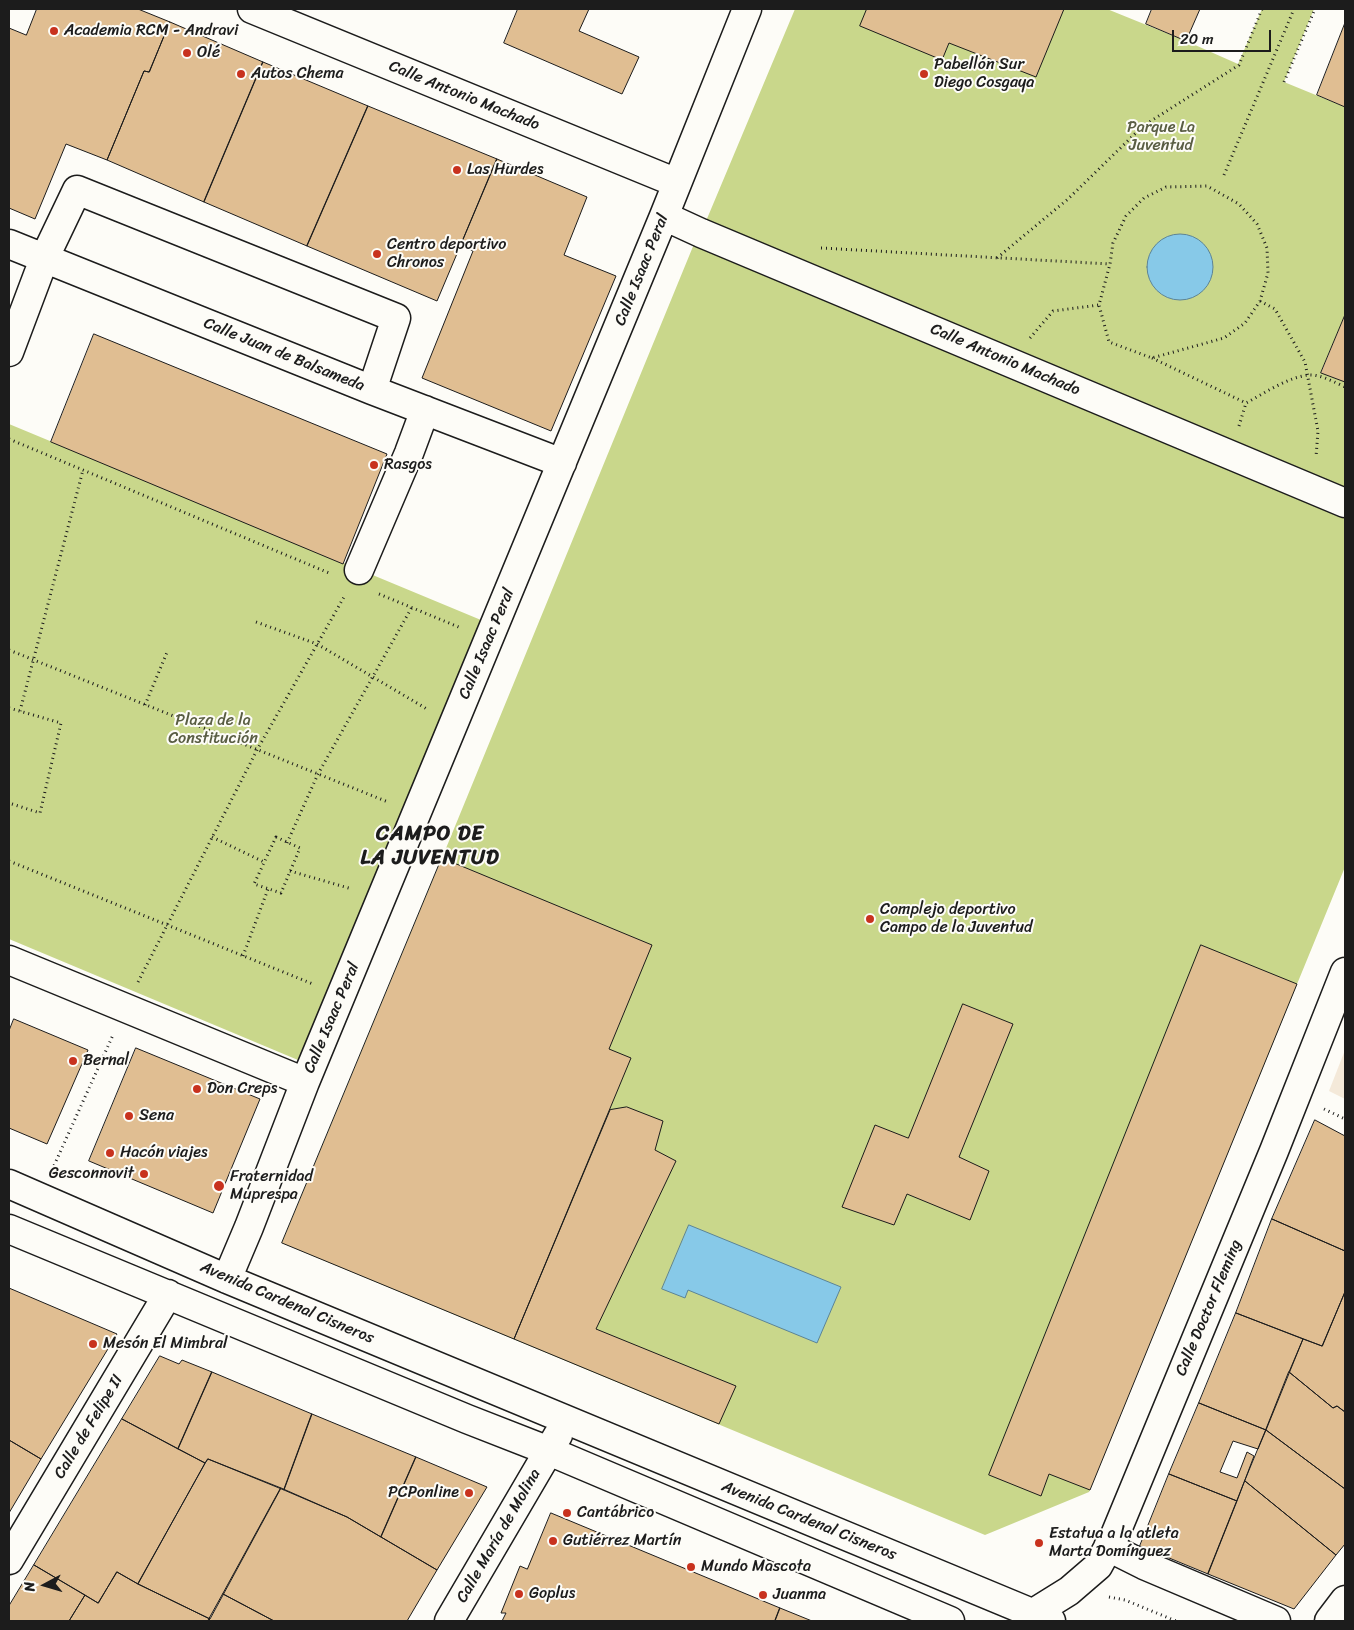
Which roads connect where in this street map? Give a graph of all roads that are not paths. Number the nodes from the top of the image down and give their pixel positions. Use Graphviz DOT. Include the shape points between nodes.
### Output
graph roads {
  1 [pos="252,9"];
  2 [pos="747,9"];
  3 [pos="677,183"];
  4 [pos="664,216"];
  5 [pos="9,244"];
  6 [pos="44,259"];
  7 [pos="9,352"];
  8 [pos="372,390"];
  9 [pos="424,410"];
  10 [pos="562,463"];
  11 [pos="1345,503"];
  12 [pos="355,576"];
  13 [pos="9,960"];
  14 [pos="1345,972"];
  15 [pos="305,1082"];
  16 [pos="9,1184"];
  17 [pos="9,1229"];
  18 [pos="227,1279"];
  19 [pos="168,1294"];
  20 [pos="566,1420"];
  21 [pos="549,1451"];
  22 [pos="1108,1547"];
  23 [pos="9,1560"];
  24 [pos="1345,1600"];
  25 [pos="1042,1618"];
  26 [pos="449,1621"];
  27 [pos="950,1621"];
  28 [pos="1276,1621"];
  29 [pos="1329,1621"];
  1 -- 3 [label="street, Calle Antonio Machado"];
  2 -- 3 [label="street, Calle Isaac Peral"];
  3 -- 4 [label="street, Calle Isaac Peral"];
  4 -- 10 [label="street, Calle Isaac Peral"];
  4 -- 11 [label="street, Calle Antonio Machado"];
  5 -- 6 [label="street, Calle Juan de Balsameda"];
  6 -- 7 [label="street"];
  6 -- 8 [label="street, Calle Juan de Balsameda"];
  6 -- 8 [label="street" via="77,190 360,303 396,318"];
  8 -- 9 [label="street, Calle Juan de Balsameda"];
  9 -- 10 [label="street, Calle Juan de Balsameda"];
  9 -- 12 [label="street" via="409,453"];
  10 -- 15 [label="street, Calle Isaac Peral"];
  13 -- 15 [label="street"];
  14 -- 22 [label="street, Calle Doctor Fleming" via="1274,1151"];
  15 -- 18 [label="street, Calle Isaac Peral"];
  16 -- 18 [label="street, Avenida Cardenal Cisneros"];
  17 -- 19 [label="street"];
  18 -- 20 [label="street, Avenida Cardenal Cisneros"];
  19 -- 21 [label="street"];
  19 -- 23 [label="street, Calle de Felipe II"];
  20 -- 21 [label="street"];
  20 -- 25 [label="street, Avenida Cardenal Cisneros"];
  21 -- 26 [label="street, Calle María de Molina"];
  21 -- 27 [label="street"];
  22 -- 25 [label="street, Calle Doctor Fleming" via="1098,1566"];
  22 -- 28 [label="street"];
  24 -- 29 [label="street"];
}
